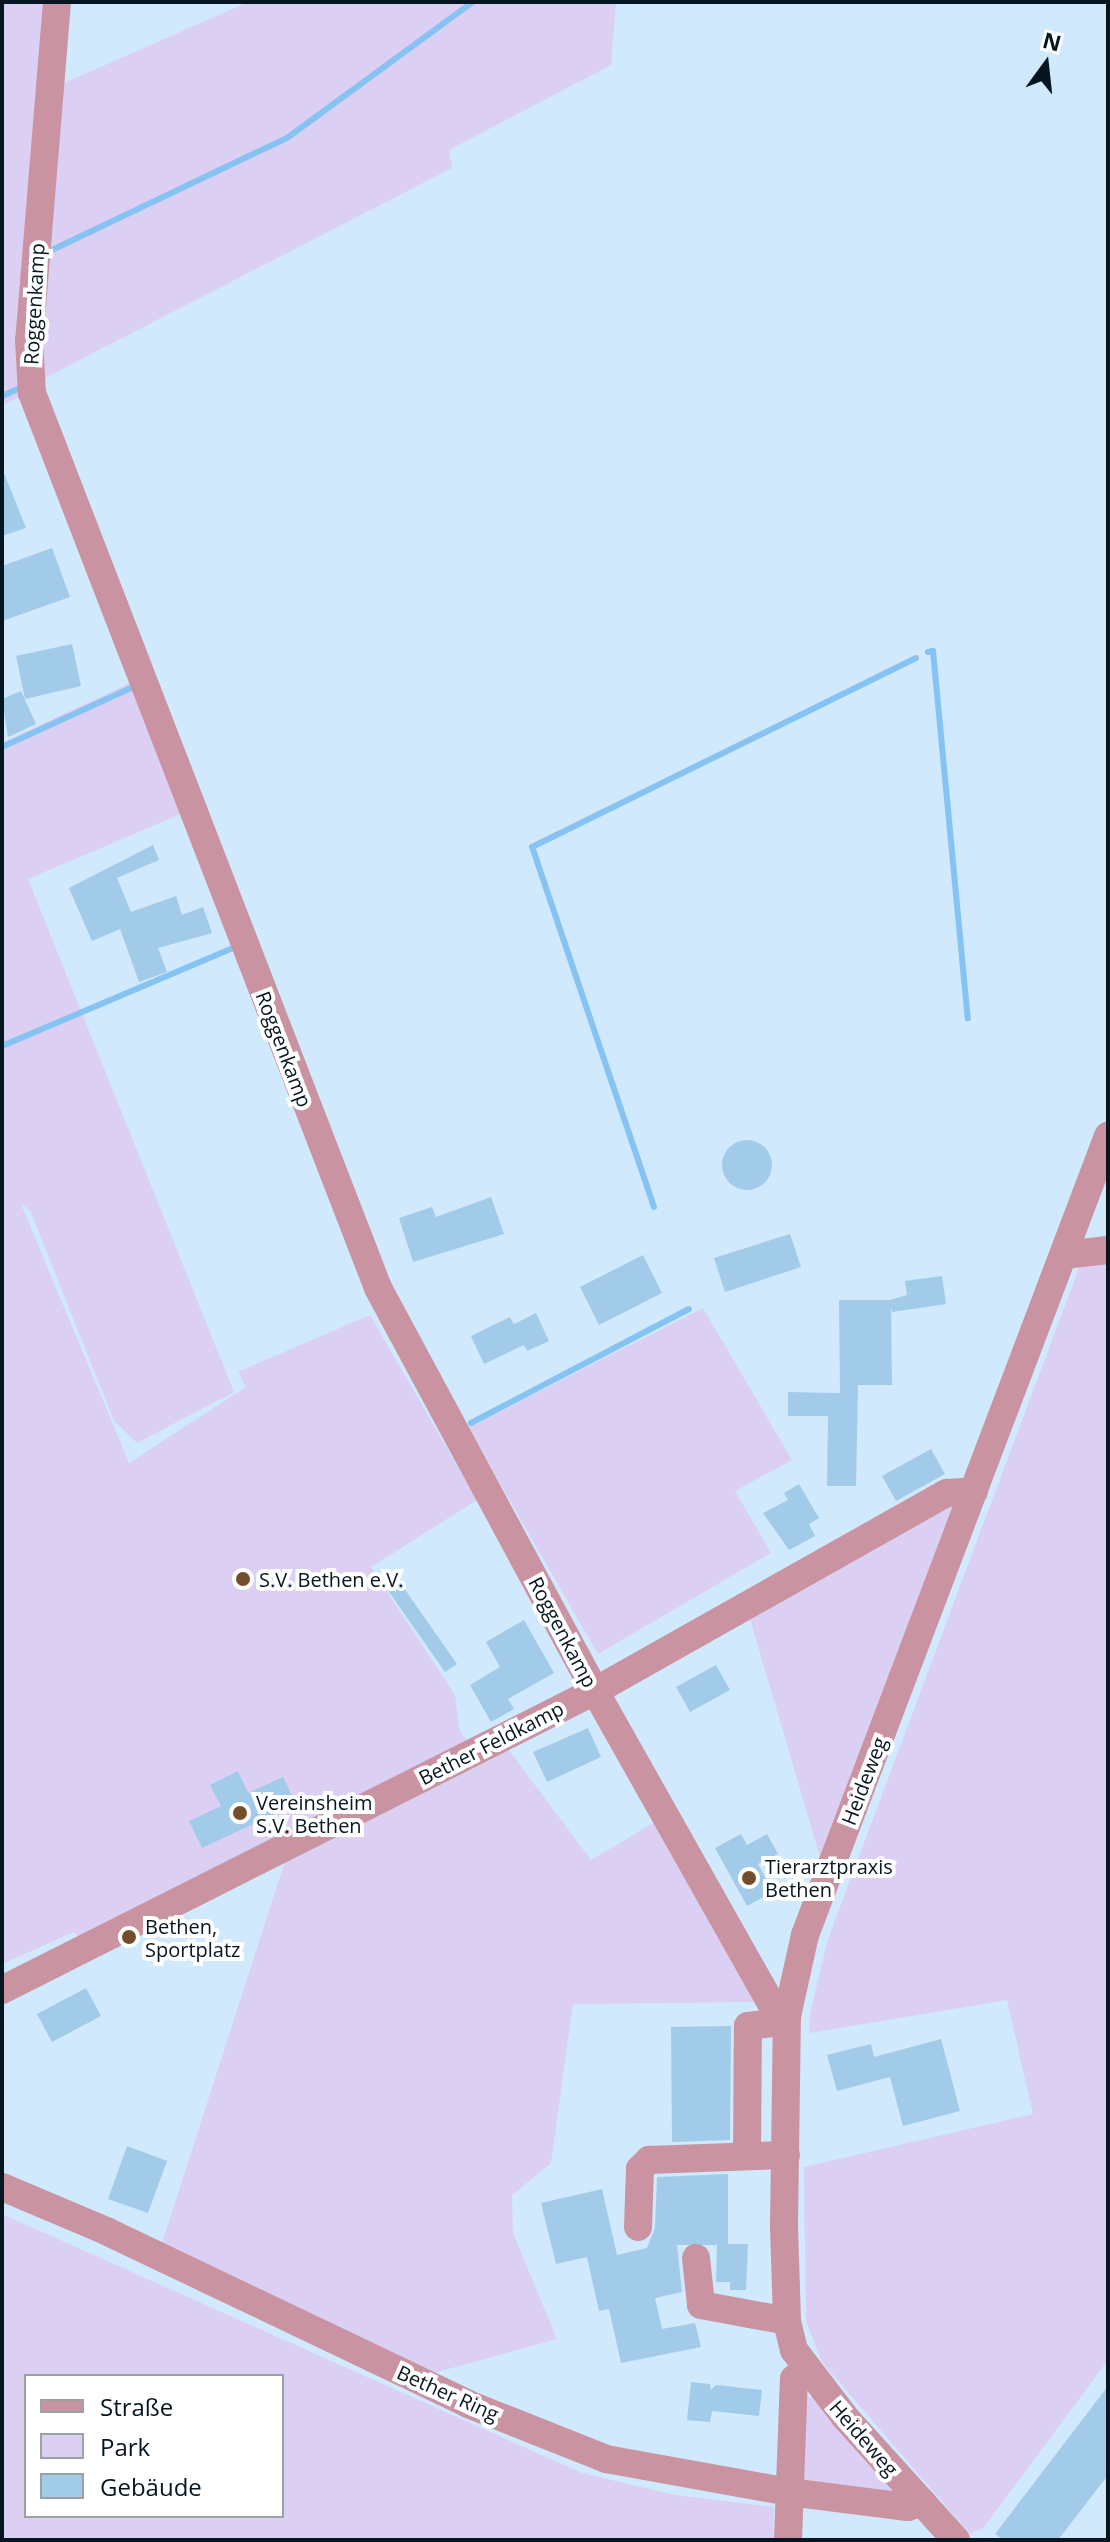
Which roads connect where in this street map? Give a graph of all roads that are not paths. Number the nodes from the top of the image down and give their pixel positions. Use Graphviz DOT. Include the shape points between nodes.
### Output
graph roads {
  1 [pos="57,2"];
  2 [pos="1108,1136"];
  3 [pos="1108,1250"];
  4 [pos="1064,1255"];
  5 [pos="974,1491"];
  6 [pos="595,1691"];
  7 [pos="2,1990"];
  8 [pos="787,2018"];
  9 [pos="786,2155"];
  10 [pos="747,2156"];
  11 [pos="2,2187"];
  12 [pos="638,2227"];
  13 [pos="696,2258"];
  14 [pos="787,2321"];
  15 [pos="805,2370"];
  16 [pos="789,2492"];
  17 [pos="922,2502"];
  18 [pos="788,2540"];
  19 [pos="956,2540"];
  1 -- 6 [label="street, Roggenkamp" via="29,340 32,393 378,1288"];
  2 -- 4 [label="street, Heideweg"];
  3 -- 4 [label="street"];
  4 -- 5 [label="street, Heideweg"];
  5 -- 6 [label="street, Bether Feldkamp" via="947,1493"];
  5 -- 8 [label="street, Heideweg" via="805,1935"];
  6 -- 7 [label="street, Bether Feldkamp" via="92,1939"];
  6 -- 8 [label="street, Roggenkamp" via="776,2012"];
  8 -- 9 [label="street, Heideweg"];
  8 -- 10 [label="street" via="748,2026"];
  9 -- 10 [label="street"];
  9 -- 14 [label="street, Heideweg"];
  10 -- 12 [label="street" via="644,2163"];
  11 -- 16 [label="street, Bether Ring" via="468,2404 606,2459"];
  13 -- 14 [label="street" via="701,2305"];
  14 -- 15 [label="street, Heideweg"];
  15 -- 16 [label="street" via="794,2379"];
  15 -- 17 [label="street, Heideweg"];
  16 -- 17 [label="street, Bether Ring" via="908,2507"];
  16 -- 18 [label="street"];
  17 -- 19 [label="street, Heideweg"];
}
